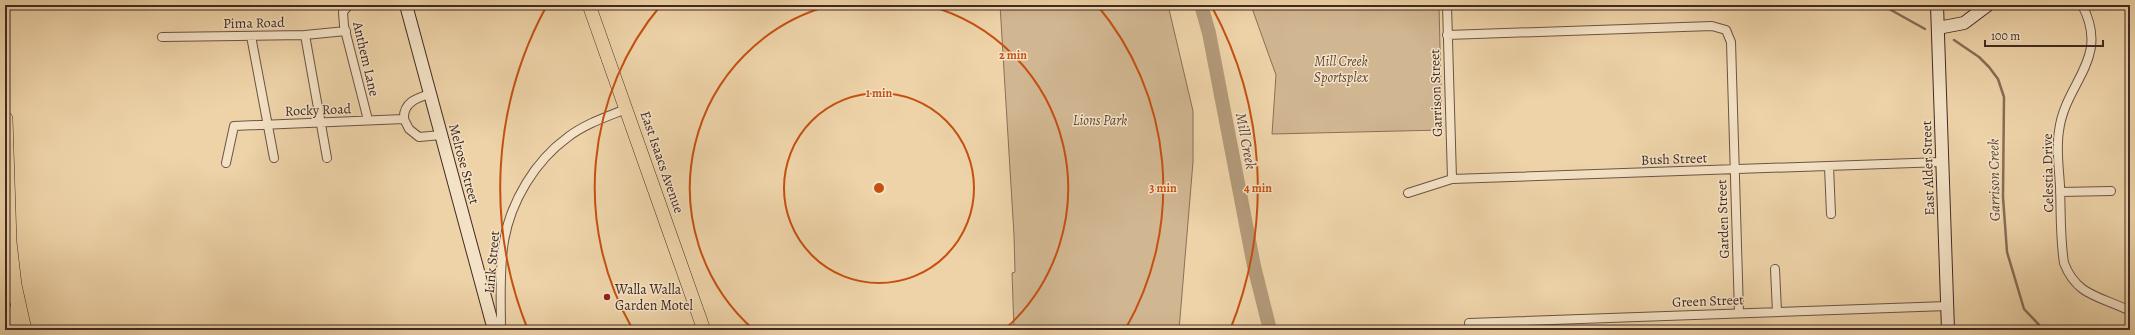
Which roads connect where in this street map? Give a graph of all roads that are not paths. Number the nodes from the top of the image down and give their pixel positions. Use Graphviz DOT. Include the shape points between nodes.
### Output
graph roads {
  1 [pos="349,5"];
  2 [pos="406,5"];
  3 [pos="589,5"];
  4 [pos="1446,5"];
  5 [pos="1937,5"];
  6 [pos="1988,5"];
  7 [pos="2082,5"];
  8 [pos="1938,28"];
  9 [pos="346,31"];
  10 [pos="305,35"];
  11 [pos="1447,35"];
  12 [pos="251,36"];
  13 [pos="162,37"];
  14 [pos="430,94"];
  15 [pos="626,109"];
  16 [pos="5,119"];
  17 [pos="404,119"];
  18 [pos="368,120"];
  19 [pos="321,123"];
  20 [pos="268,125"];
  21 [pos="441,135"];
  22 [pos="274,158"];
  23 [pos="327,158"];
  24 [pos="1942,162"];
  25 [pos="226,163"];
  26 [pos="1829,166"];
  27 [pos="1734,170"];
  28 [pos="1452,179"];
  29 [pos="2111,191"];
  30 [pos="2060,192"];
  31 [pos="1408,193"];
  32 [pos="1831,214"];
  33 [pos="1775,269"];
  34 [pos="1947,306"];
  35 [pos="5,311"];
  36 [pos="2130,311"];
  37 [pos="1777,312"];
  38 [pos="1739,313"];
  39 [pos="1469,322"];
  40 [pos="9,330"];
  41 [pos="24,330"];
  42 [pos="494,330"];
  43 [pos="501,330"];
  44 [pos="704,330"];
  45 [pos="1948,330"];
  1 -- 9 [label="street, Anthem Lane" via="343,12"];
  2 -- 14 [label="street, Melrose Street"];
  3 -- 15 [label="main road, East Isaacs Avenue"];
  4 -- 11 [label="street, Garrison Street"];
  5 -- 8 [label="street, East Alder Street"];
  6 -- 8 [label="street" via="1964,23"];
  7 -- 30 [label="street, Celestia Drive" via="2090,23 2091,52 2061,119 2058,140"];
  8 -- 24 [label="street, East Alder Street"];
  9 -- 10 [label="street, Pima Road"];
  9 -- 18 [label="street, Anthem Lane"];
  10 -- 12 [label="street, Pima Road"];
  10 -- 19 [label="street"];
  11 -- 27 [label="street, Garden Street" via="1712,26 1726,30 1731,42"];
  11 -- 28 [label="street, Garrison Street"];
  12 -- 13 [label="street, Pima Road"];
  12 -- 20 [label="street"];
  14 -- 17 [label="street" via="411,102 405,109"];
  14 -- 21 [label="street, Melrose Street"];
  15 -- 43 [label="street, Link Street" via="568,137 538,166 521,192 510,216 504,242"];
  15 -- 44 [label="main road, East Isaacs Avenue"];
  16 -- 41 [label="highway" via="9,242 14,285"];
  17 -- 18 [label="street, Rocky Road"];
  17 -- 21 [label="street" via="409,129 419,137"];
  18 -- 19 [label="street, Rocky Road"];
  19 -- 20 [label="street, Rocky Road"];
  19 -- 23 [label="street"];
  20 -- 22 [label="street"];
  20 -- 25 [label="street, Rocky Road" via="234,126"];
  21 -- 42 [label="street, Melrose Street"];
  24 -- 26 [label="street, Bush Street"];
  24 -- 34 [label="street, East Alder Street"];
  26 -- 27 [label="street, Bush Street"];
  26 -- 32 [label="street"];
  27 -- 28 [label="street, Bush Street"];
  27 -- 38 [label="street, Garden Street"];
  28 -- 31 [label="street, Bush Street"];
  29 -- 30 [label="street"];
  30 -- 36 [label="street, Celestia Drive" via="2062,252 2068,274 2082,289 2093,296"];
  33 -- 37 [label="street"];
  34 -- 37 [label="street, Green Street"];
  34 -- 45 [label="street, East Alder Street"];
  35 -- 40 [label="highway"];
  37 -- 38 [label="street, Green Street"];
  38 -- 39 [label="street, Green Street"];
}
